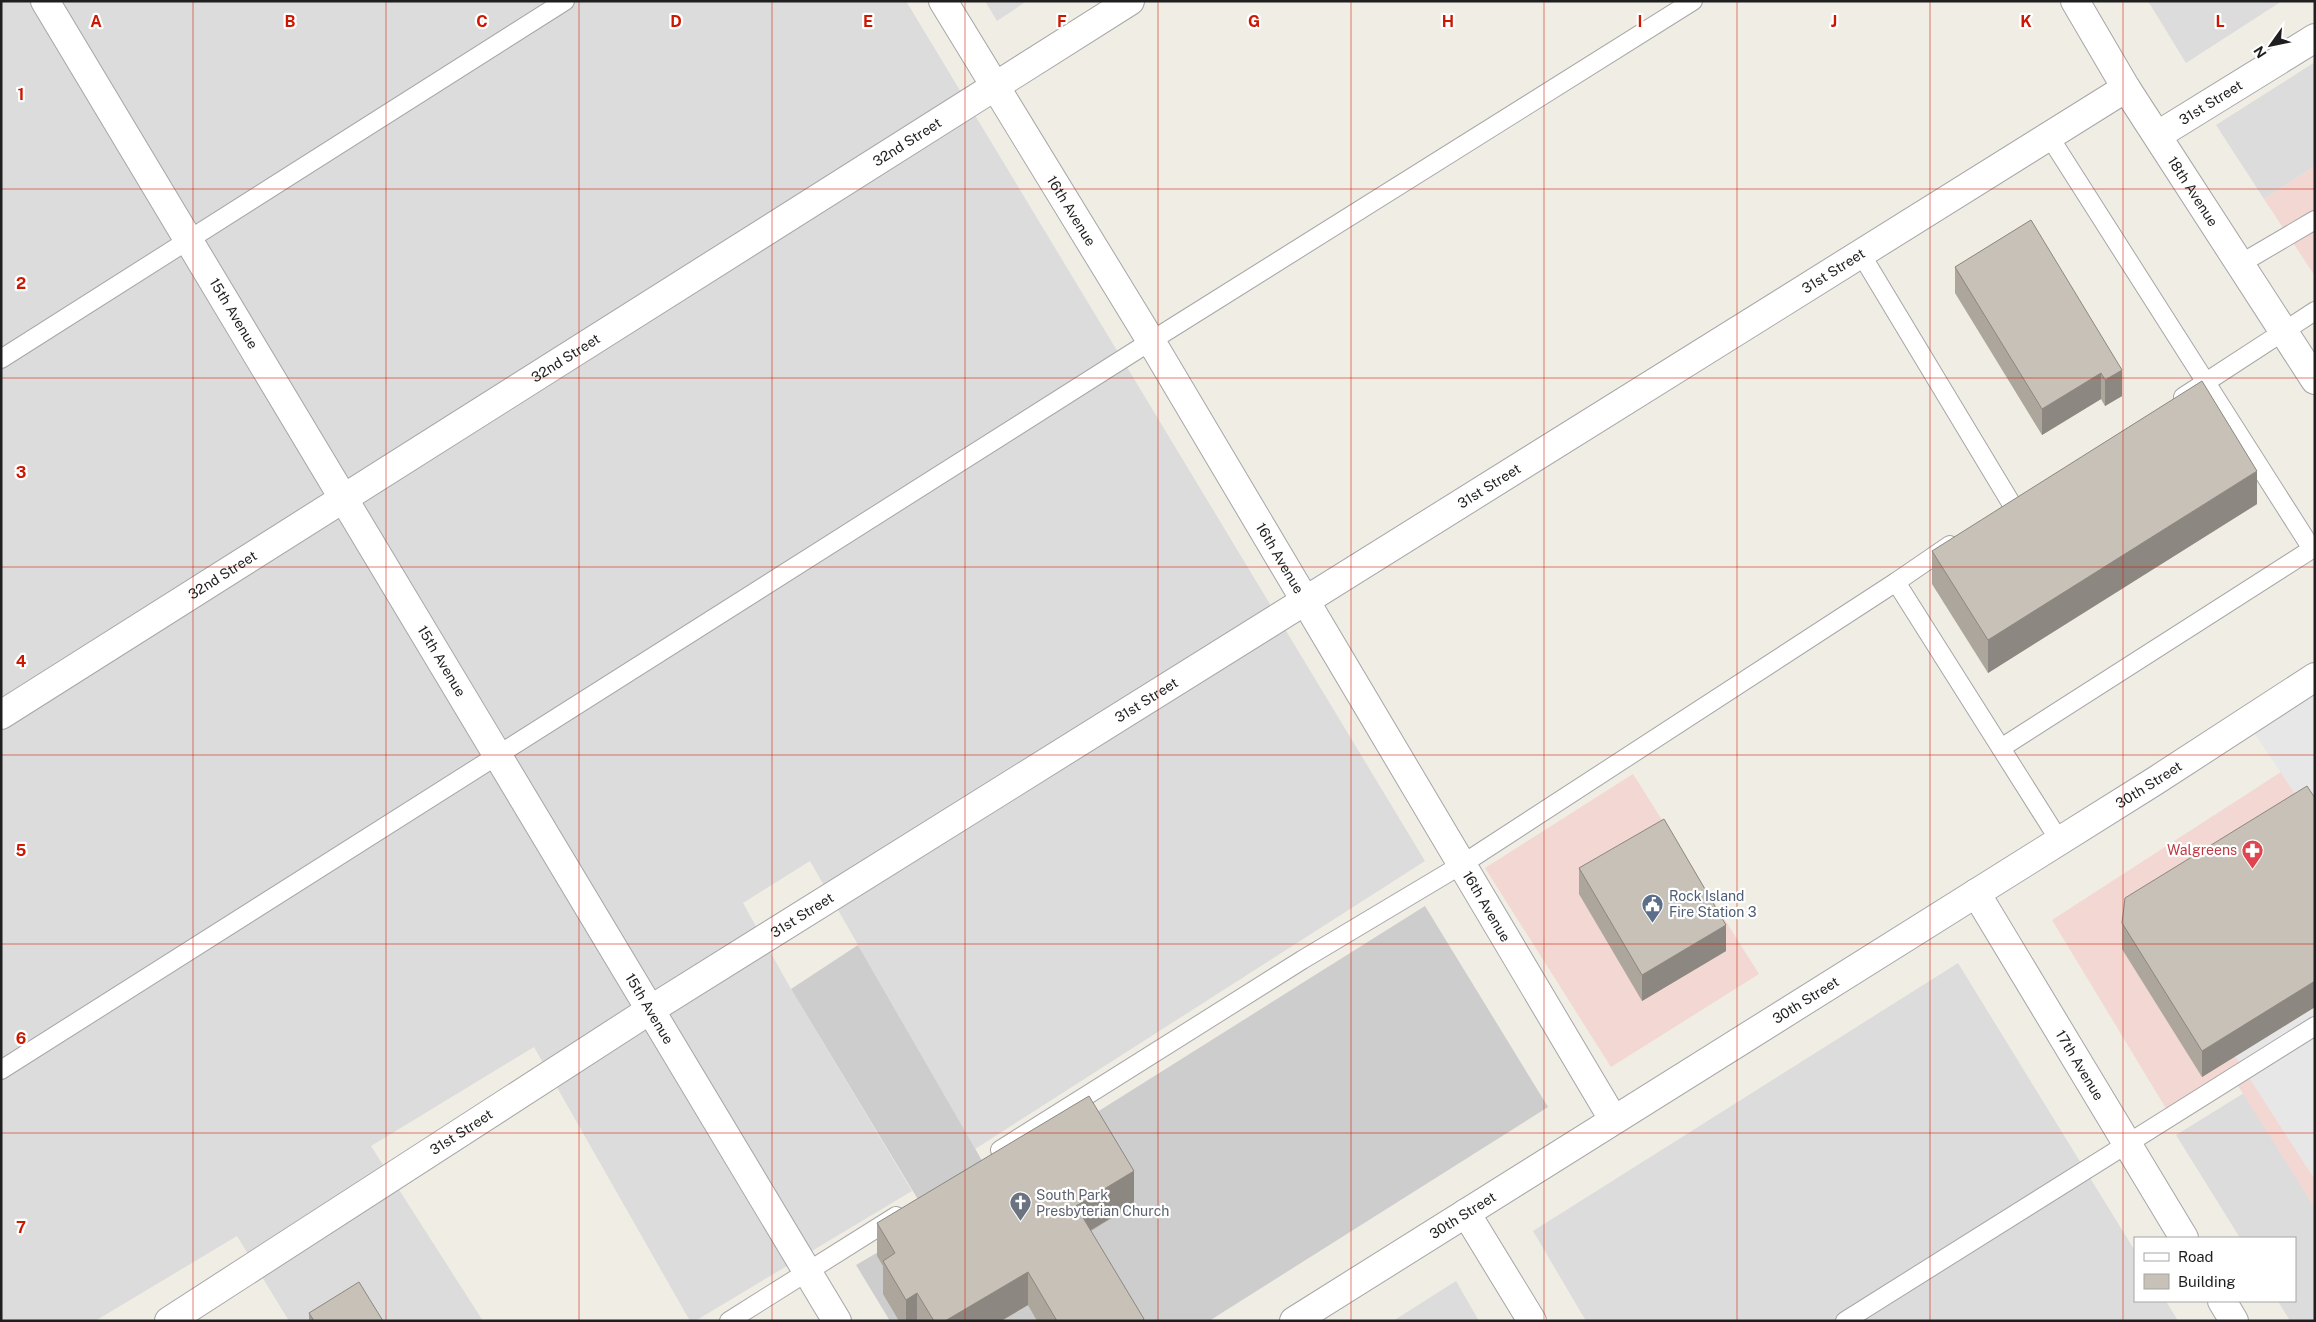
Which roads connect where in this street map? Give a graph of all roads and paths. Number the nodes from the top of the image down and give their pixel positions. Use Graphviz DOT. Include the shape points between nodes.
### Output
graph roads {
  1 [pos="45,1"];
  2 [pos="564,1"];
  3 [pos="943,1"];
  4 [pos="1130,1"];
  5 [pos="1693,1"];
  6 [pos="2075,1"];
  7 [pos="2315,38"];
  8 [pos="994,87"];
  9 [pos="2126,88"];
  10 [pos="2158,135"];
  11 [pos="2049,136"];
  12 [pos="2315,220"];
  13 [pos="190,239"];
  14 [pos="1861,254"];
  15 [pos="2240,264"];
  16 [pos="2315,311"];
  17 [pos="2282,330"];
  18 [pos="1151,341"];
  19 [pos="1,359"];
  20 [pos="2315,380"];
  21 [pos="2206,382"];
  22 [pos="2172,403"];
  23 [pos="2028,492"];
  24 [pos="345,497"];
  25 [pos="2011,502"];
  26 [pos="1995,514"];
  27 [pos="1962,537"];
  28 [pos="1896,582"];
  29 [pos="1306,602"];
  30 [pos="2315,677"];
  31 [pos="1,715"];
  32 [pos="2001,748"];
  33 [pos="497,755"];
  34 [pos="2059,840"];
  35 [pos="1461,865"];
  36 [pos="1976,893"];
  37 [pos="650,1010"];
  38 [pos="2315,1026"];
  39 [pos="1,1070"];
  40 [pos="1613,1118"];
  41 [pos="2128,1145"];
  42 [pos="985,1160"];
  43 [pos="912,1205"];
  44 [pos="1466,1213"];
  45 [pos="2183,1237"];
  46 [pos="808,1271"];
  47 [pos="2223,1302"];
  48 [pos="169,1321"];
  49 [pos="729,1321"];
  50 [pos="838,1321"];
  51 [pos="1294,1321"];
  52 [pos="1532,1321"];
  53 [pos="1845,1321"];
  54 [pos="2234,1321"];
  1 -- 13 [label="street, 15th Avenue"];
  2 -- 13 [label="lane"];
  3 -- 8 [label="street, 16th Avenue"];
  4 -- 8 [label="street, 32nd Street"];
  5 -- 18 [label="lane"];
  6 -- 9 [label="street, 18th Avenue"];
  7 -- 10 [label="street, 31st Street"];
  8 -- 18 [label="street, 16th Avenue"];
  8 -- 24 [label="street, 32nd Street"];
  9 -- 10 [label="street, 18th Avenue"];
  9 -- 11 [label="street, 31st Street"];
  10 -- 15 [label="street, 18th Avenue"];
  11 -- 14 [label="street, 31st Street"];
  11 -- 21 [label="lane"];
  12 -- 15 [label="lane"];
  13 -- 19 [label="lane"];
  13 -- 24 [label="street, 15th Avenue"];
  14 -- 25 [label="lane"];
  14 -- 29 [label="street, 31st Street"];
  15 -- 17 [label="street, 18th Avenue"];
  16 -- 17 [label="lane"];
  17 -- 20 [label="street, 18th Avenue"];
  17 -- 21 [label="lane"];
  18 -- 29 [label="street, 16th Avenue"];
  18 -- 33 [label="lane"];
  21 -- 22 [label="lane"];
  21 -- 32 [label="lane" via="2312,549"];
  23 -- 25 [label="lane"];
  24 -- 31 [label="street, 32nd Street"];
  24 -- 33 [label="street, 15th Avenue"];
  25 -- 26 [label="lane"];
  27 -- 28 [label="lane"];
  28 -- 32 [label="lane"];
  28 -- 35 [label="lane"];
  29 -- 35 [label="street, 16th Avenue"];
  29 -- 37 [label="street, 31st Street"];
  30 -- 34 [label="street, 30th Street"];
  32 -- 34 [label="lane"];
  33 -- 37 [label="street, 15th Avenue"];
  33 -- 39 [label="lane"];
  34 -- 36 [label="street, 30th Street"];
  35 -- 40 [label="street, 16th Avenue"];
  35 -- 42 [label="lane" via="1294,965"];
  36 -- 40 [label="street, 30th Street"];
  36 -- 41 [label="street, 17th Avenue"];
  37 -- 46 [label="street, 15th Avenue"];
  37 -- 48 [label="street, 31st Street"];
  38 -- 41 [label="lane"];
  40 -- 44 [label="street, 30th Street"];
  41 -- 45 [label="street, 17th Avenue"];
  41 -- 53 [label="lane"];
  43 -- 46 [label="lane"];
  44 -- 51 [label="street, 30th Street"];
  44 -- 52 [label="street"];
  46 -- 49 [label="lane"];
  46 -- 50 [label="street, 15th Avenue"];
  47 -- 54 [label="street"];
}
